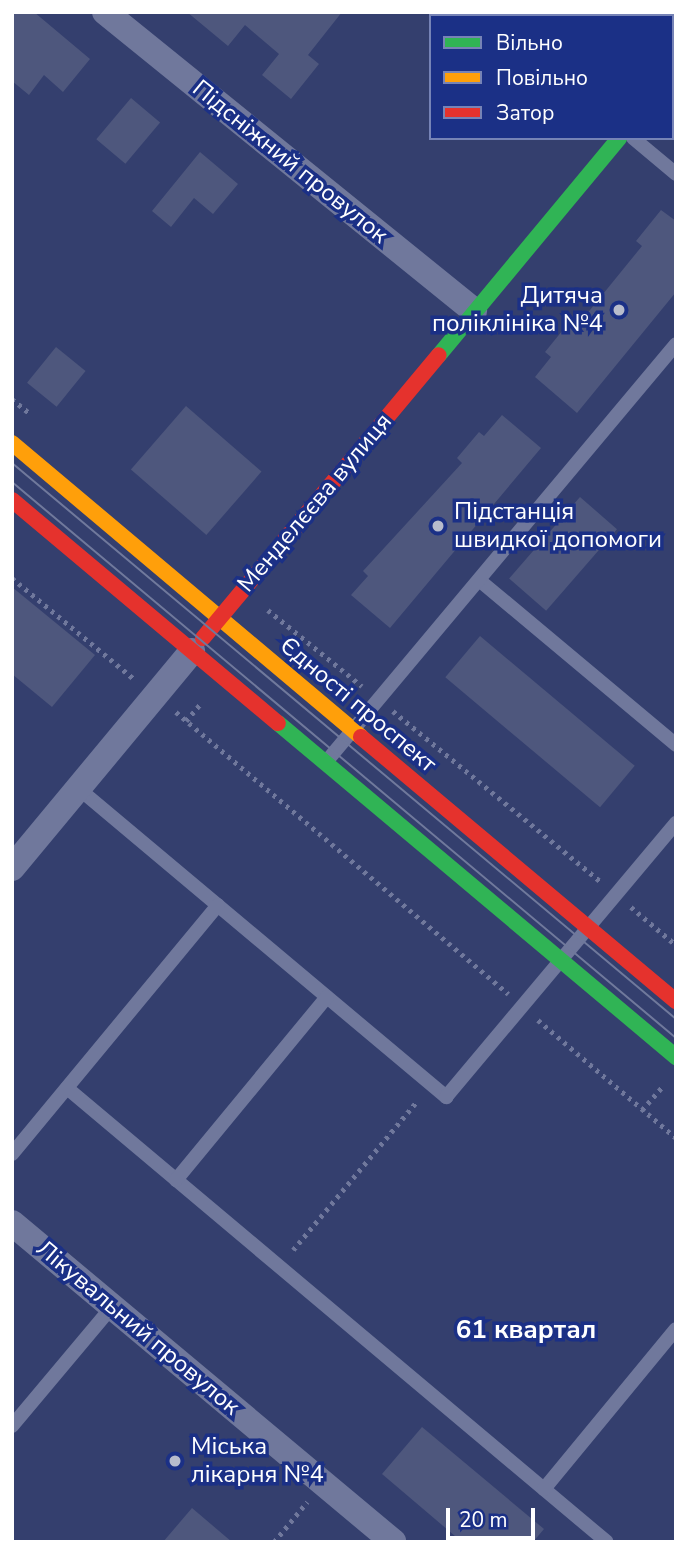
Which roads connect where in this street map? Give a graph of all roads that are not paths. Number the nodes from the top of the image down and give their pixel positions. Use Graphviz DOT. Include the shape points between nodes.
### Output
graph roads {
  1 [pos="105,12"];
  2 [pos="616,140"];
  3 [pos="635,140"];
  4 [pos="676,174"];
  5 [pos="474,311"];
  6 [pos="676,344"];
  7 [pos="12,443"];
  8 [pos="12,500"];
  9 [pos="479,580"];
  10 [pos="219,618"];
  11 [pos="192,651"];
  12 [pos="353,730"];
  13 [pos="676,745"];
  14 [pos="325,763"];
  15 [pos="78,788"];
  16 [pos="676,823"];
  17 [pos="12,868"];
  18 [pos="218,905"];
  19 [pos="588,928"];
  20 [pos="561,960"];
  21 [pos="327,997"];
  22 [pos="676,1001"];
  23 [pos="676,1057"];
  24 [pos="67,1088"];
  25 [pos="12,1154"];
  26 [pos="176,1180"];
  27 [pos="12,1223"];
  28 [pos="112,1307"];
  29 [pos="676,1329"];
  30 [pos="12,1426"];
  31 [pos="544,1489"];
  32 [pos="393,1542"];
  33 [pos="607,1542"];
  1 -- 5 [label="street, Підсніжний провулок"];
  2 -- 5 [label="main road, Менделєєва вулиця"];
  3 -- 4 [label="lane"];
  5 -- 10 [label="main road, Менделєєва вулиця"];
  6 -- 9 [label="lane"];
  7 -- 10 [label="main road, Єдності проспект"];
  8 -- 11 [label="main road"];
  9 -- 12 [label="lane"];
  9 -- 13 [label="lane"];
  10 -- 11 [label="main road, Менделєєва вулиця"];
  10 -- 12 [label="main road, Єдності проспект"];
  11 -- 14 [label="main road"];
  11 -- 15 [label="street, Менделєєва вулиця"];
  12 -- 14 [label="lane"];
  12 -- 19 [label="main road, Єдності проспект"];
  14 -- 20 [label="main road"];
  15 -- 17 [label="street, Менделєєва вулиця"];
  15 -- 18 [label="lane"];
  16 -- 19 [label="lane"];
  18 -- 21 [label="lane"];
  18 -- 24 [label="lane"];
  19 -- 20 [label="lane"];
  19 -- 22 [label="main road, Єдності проспект"];
  20 -- 21 [label="lane" via="446,1097"];
  20 -- 23 [label="main road"];
  21 -- 26 [label="lane"];
  24 -- 25 [label="lane"];
  24 -- 26 [label="lane"];
  26 -- 31 [label="lane"];
  27 -- 28 [label="street, Лікувальний провулок"];
  28 -- 30 [label="lane"];
  28 -- 32 [label="street, Лікувальний провулок"];
  29 -- 31 [label="lane"];
  31 -- 33 [label="lane"];
}
